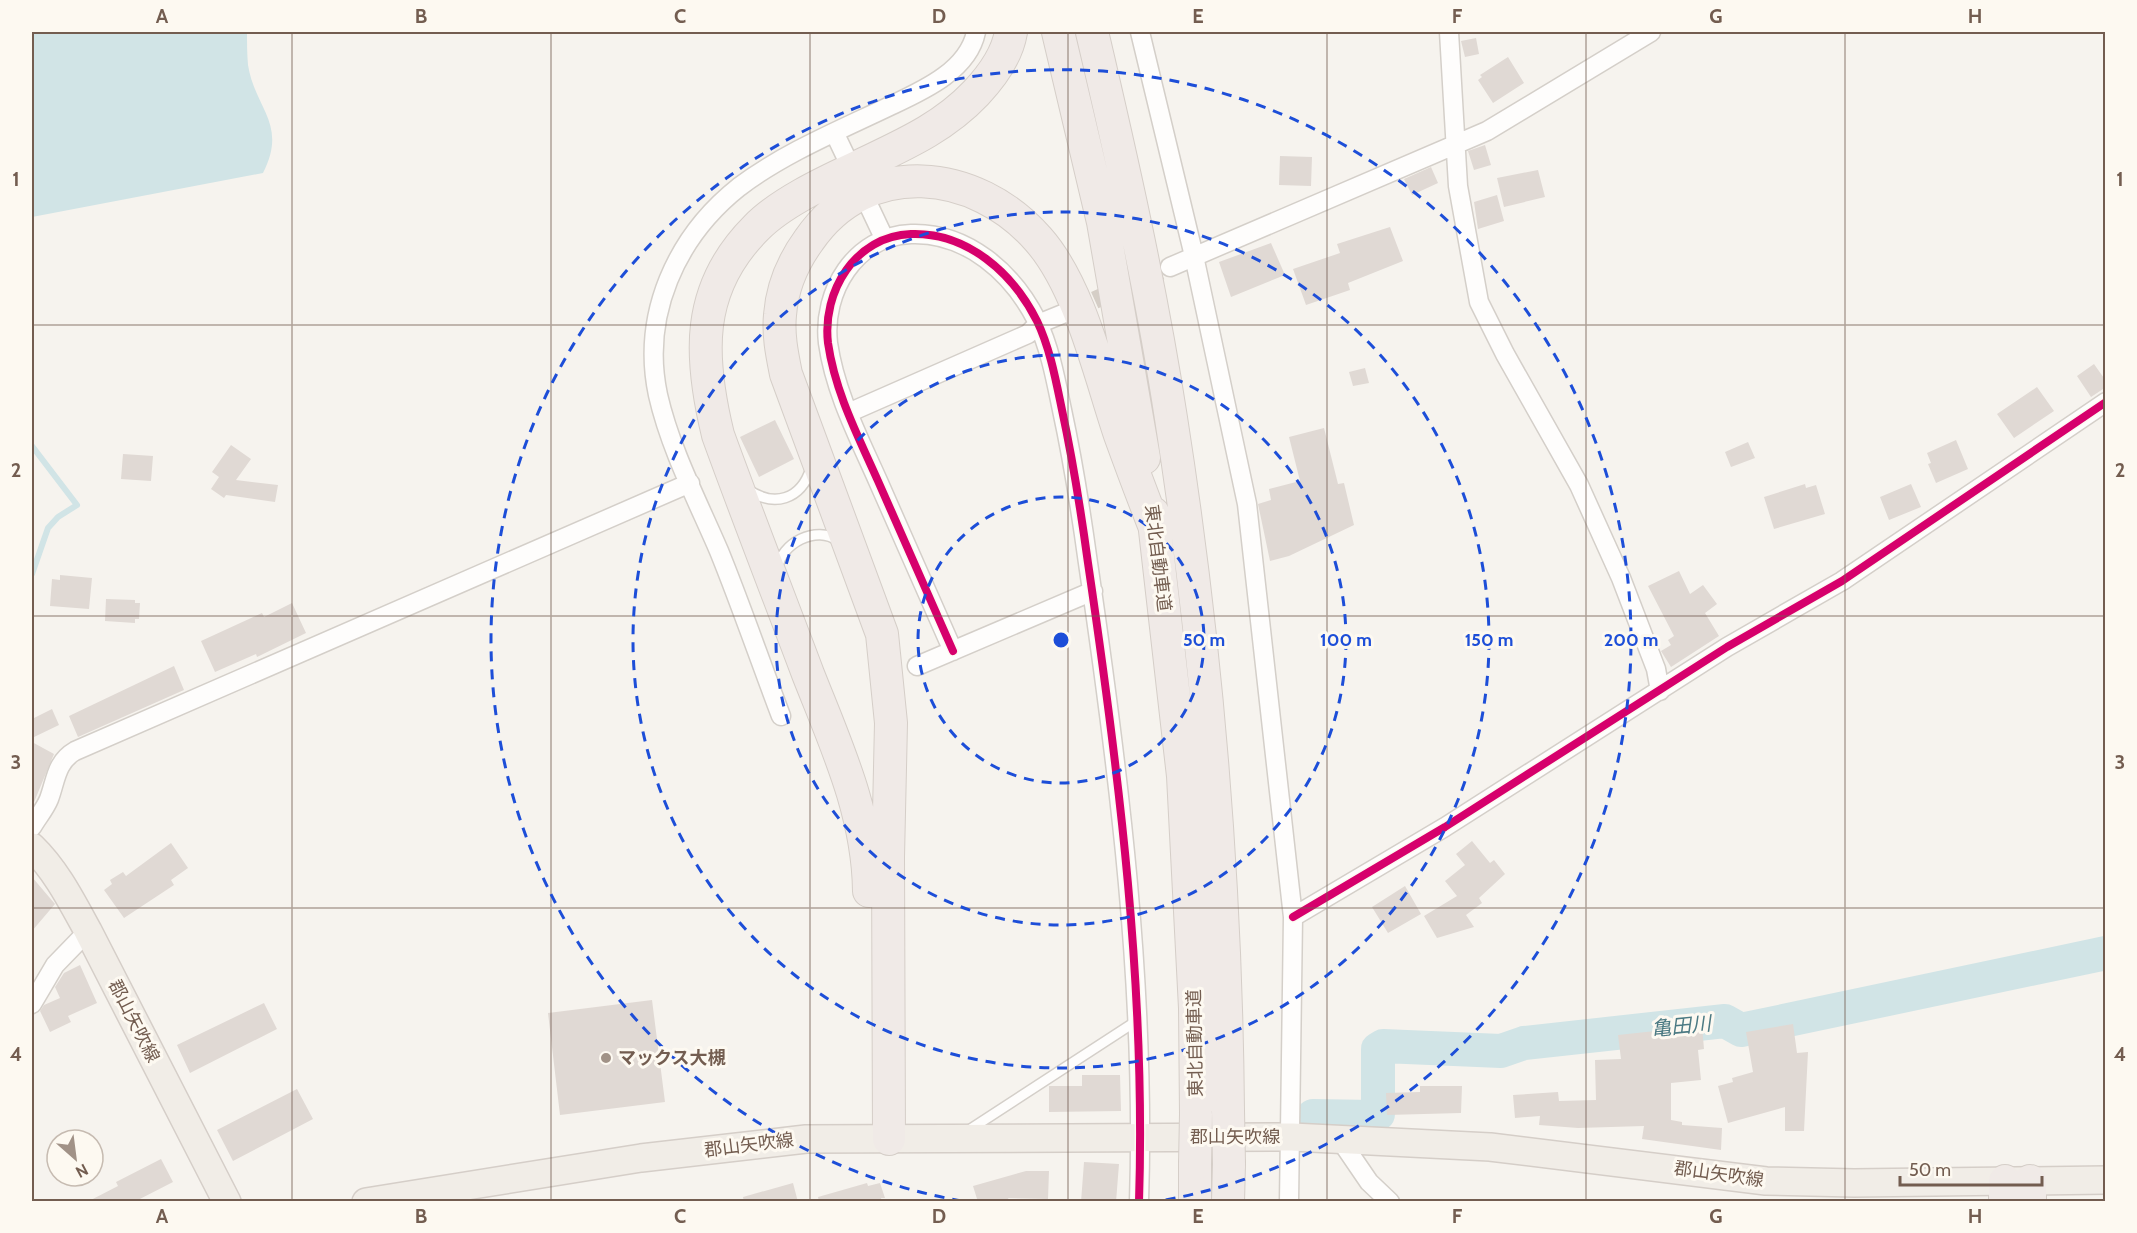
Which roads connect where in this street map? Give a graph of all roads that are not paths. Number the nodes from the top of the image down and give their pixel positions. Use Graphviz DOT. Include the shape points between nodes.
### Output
graph roads {
  1 [pos="976,32"];
  2 [pos="1011,32"];
  3 [pos="1058,32"];
  4 [pos="1092,32"];
  5 [pos="1140,32"];
  6 [pos="1449,32"];
  7 [pos="1651,32"];
  8 [pos="834,134"];
  9 [pos="1457,144"];
  10 [pos="845,155"];
  11 [pos="868,204"];
  12 [pos="885,240"];
  13 [pos="1194,256"];
  14 [pos="1170,267"];
  15 [pos="1065,313"];
  16 [pos="1038,324"];
  17 [pos="2106,402"];
  18 [pos="848,412"];
  19 [pos="810,438"];
  20 [pos="731,468"];
  21 [pos="690,483"];
  22 [pos="1156,533"];
  23 [pos="855,554"];
  24 [pos="1092,591"];
  25 [pos="780,600"];
  26 [pos="953,651"];
  27 [pos="917,666"];
  28 [pos="1660,691"];
  29 [pos="781,716"];
  30 [pos="32,827"];
  31 [pos="32,848"];
  32 [pos="1293,917"];
  33 [pos="88,931"];
  34 [pos="32,1004"];
  35 [pos="1135,1022"];
  36 [pos="1292,1137"];
  37 [pos="879,1138"];
  38 [pos="957,1138"];
  39 [pos="1141,1138"];
  40 [pos="1341,1141"];
  41 [pos="2106,1180"];
  42 [pos="2018,1191"];
  43 [pos="227,1202"];
  44 [pos="366,1202"];
  45 [pos="1138,1202"];
  46 [pos="1195,1202"];
  47 [pos="1228,1202"];
  48 [pos="1289,1202"];
  49 [pos="1390,1202"];
  1 -- 8 [label="street" via="963,59 946,74 922,91"];
  2 -- 20 [label="highway" via="993,75 945,122 795,200 757,226 732,256 710,302 704,358 709,397"];
  3 -- 22 [label="highway, 東北自動車道" via="1102,222"];
  4 -- 47 [label="highway, 東北自動車道, bridge" via="1155,325 1187,524 1205,676 1227,1008"];
  5 -- 13 [label="street"];
  6 -- 9 [label="street"];
  7 -- 9 [label="street" via="1487,131"];
  8 -- 10 [label="street"];
  8 -- 21 [label="street" via="774,164 739,188 702,222 671,270 654,333 654,361 658,394"];
  9 -- 13 [label="street"];
  9 -- 28 [label="street" via="1458,186 1479,302 1579,485 1622,578 1656,669"];
  11 -- 12 [label="street"];
  12 -- 16 [label="street" via="903,234 928,233 968,247 984,256 1020,292"];
  12 -- 18 [label="street" via="858,256 840,277 830,299 829,345 840,395"];
  13 -- 14 [label="street"];
  13 -- 32 [label="street" via="1247,504"];
  15 -- 16 [label="street"];
  16 -- 18 [label="street" via="1028,334"];
  16 -- 24 [label="street" via="1068,438"];
  17 -- 28 [label="street" via="1842,581 1726,647"];
  18 -- 26 [label="street"];
  19 -- 20 [label="lane" via="812,465 808,476 792,494 776,501 748,490"];
  19 -- 22 [label="highway" via="786,374 780,342 786,284 798,255 836,209 877,187 901,181 927,181 960,187 990,198 1015,215 1040,240 1058,267 1093,350"];
  19 -- 23 [label="highway"];
  20 -- 25 [label="highway"];
  21 -- 29 [label="street"];
  21 -- 30 [label="street" via="75,751 60,764 48,802"];
  22 -- 46 [label="highway, 東北自動車道, bridge" via="1183,776 1195,1008"];
  23 -- 25 [label="lane" via="835,538 820,534 789,546 779,559"];
  23 -- 37 [label="highway" via="882,634 891,723"];
  24 -- 26 [label="street"];
  24 -- 35 [label="street" via="1127,868"];
  25 -- 37 [label="highway" via="844,764 864,832"];
  26 -- 27 [label="street"];
  28 -- 32 [label="street" via="1445,827"];
  31 -- 33 [label="main road, 郡山矢吹線" via="69,896"];
  32 -- 36 [label="street"];
  33 -- 34 [label="street" via="55,965"];
  33 -- 43 [label="main road, 郡山矢吹線"];
  35 -- 38 [label="lane"];
  35 -- 39 [label="street"];
  36 -- 39 [label="main road, 郡山矢吹線"];
  36 -- 40 [label="main road, 郡山矢吹線"];
  36 -- 48 [label="street"];
  37 -- 38 [label="main road, 郡山矢吹線"];
  37 -- 44 [label="main road, 郡山矢吹線" via="806,1139 641,1158"];
  38 -- 39 [label="main road, 郡山矢吹線"];
  39 -- 45 [label="street"];
  40 -- 42 [label="main road, 郡山矢吹線" via="1490,1147 1766,1181"];
  40 -- 49 [label="street" via="1369,1182"];
  41 -- 42 [label="main road, 郡山矢吹線"];
}
